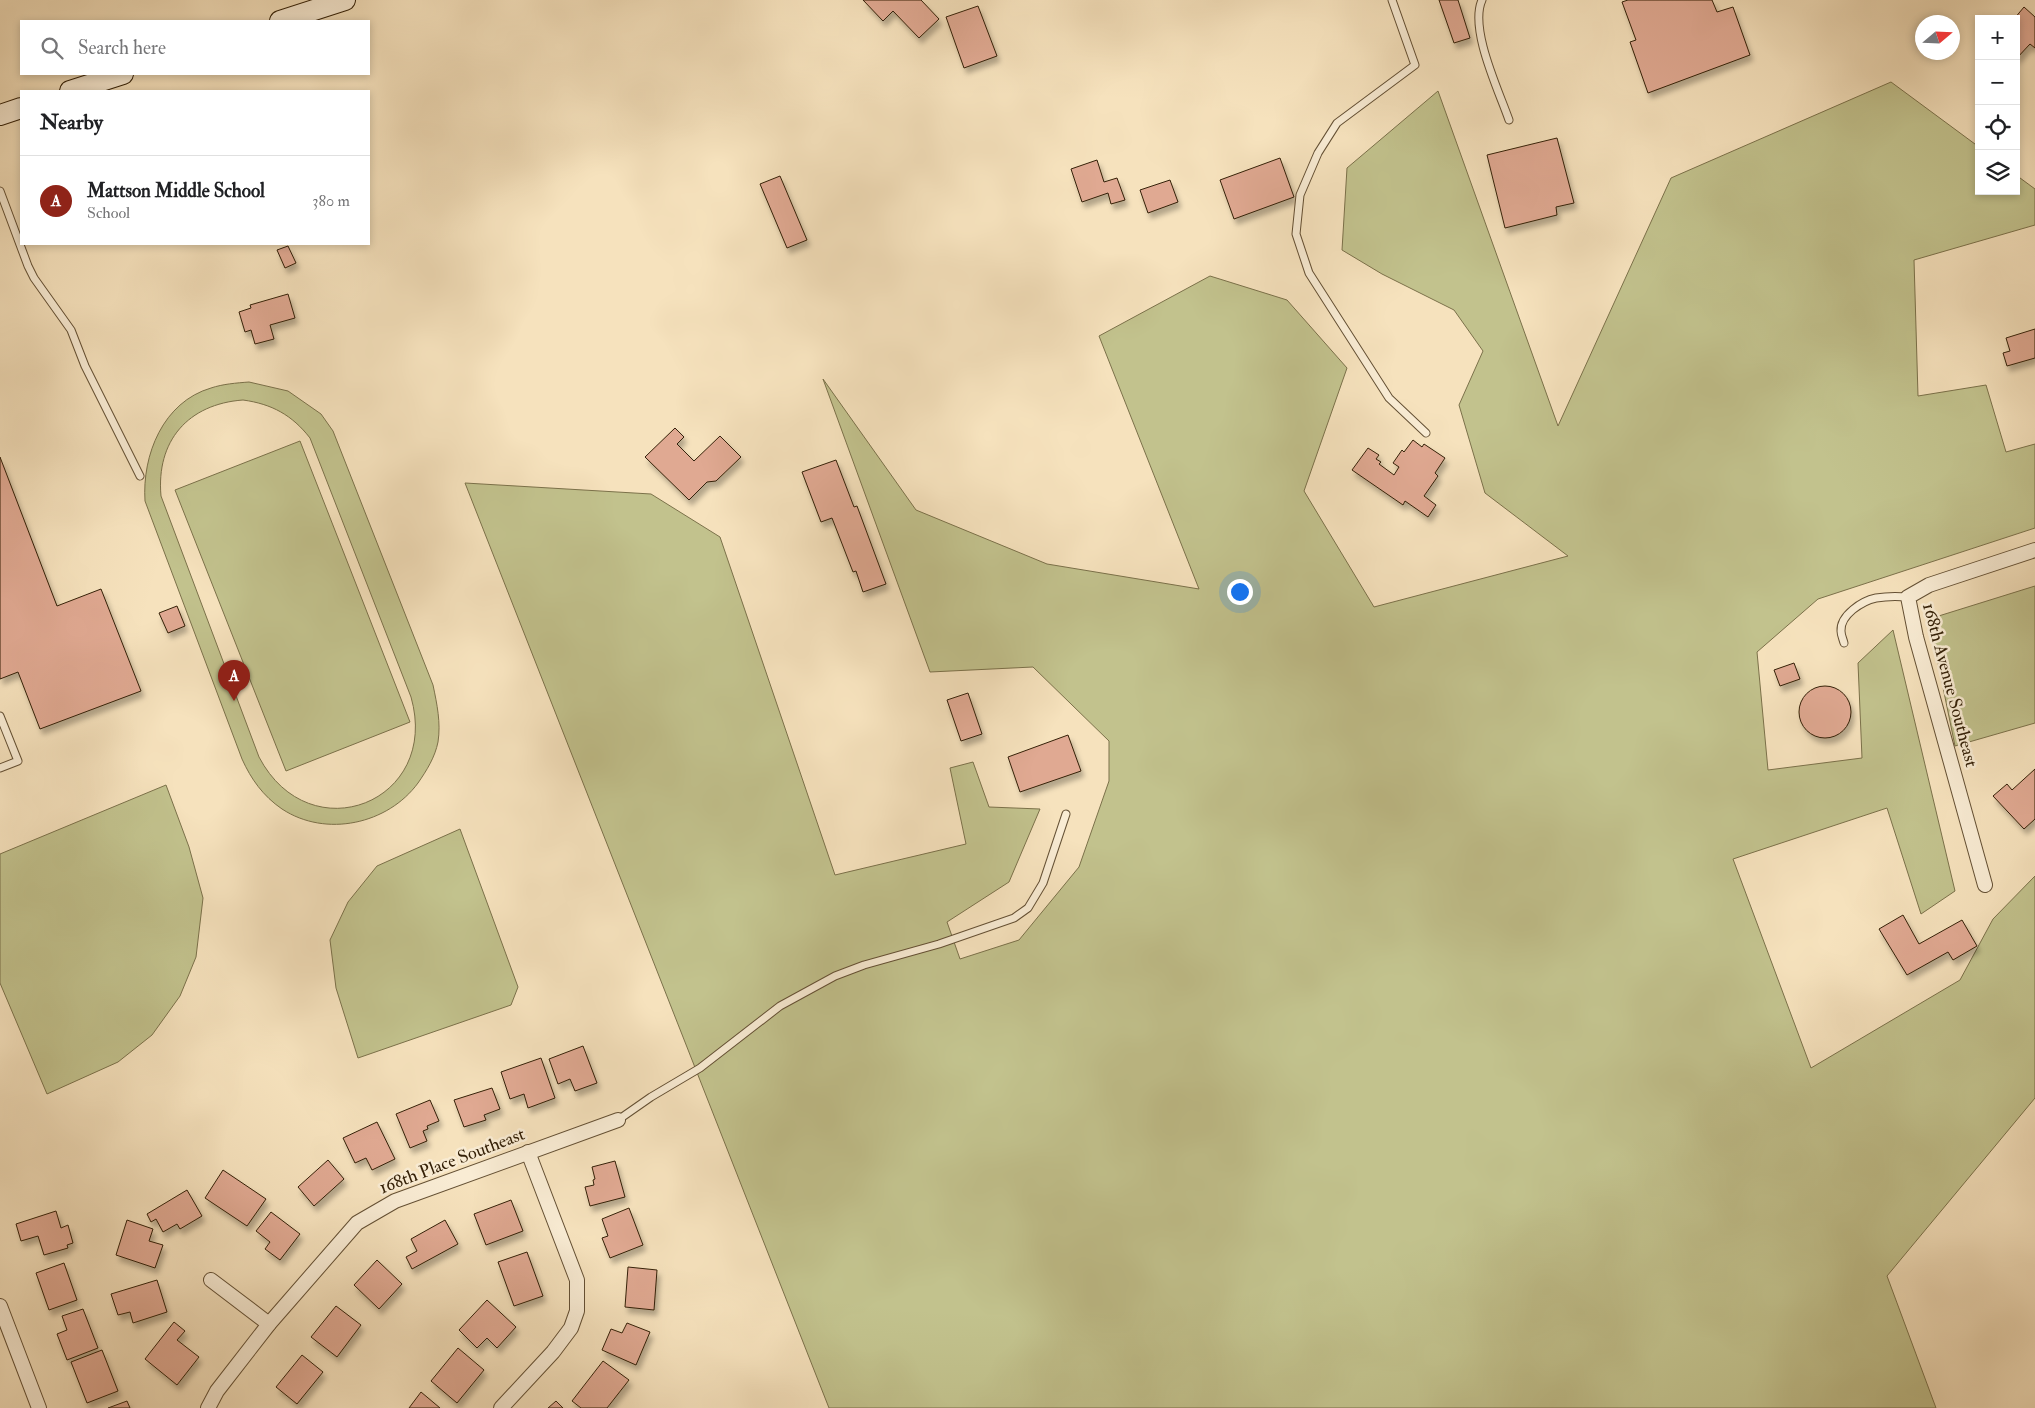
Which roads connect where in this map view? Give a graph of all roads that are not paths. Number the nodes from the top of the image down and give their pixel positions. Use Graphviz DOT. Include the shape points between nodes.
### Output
graph roads {
  1 [pos="345,0"];
  2 [pos="1392,0"];
  3 [pos="1482,0"];
  4 [pos="324,3"];
  5 [pos="282,20"];
  6 [pos="120,75"];
  7 [pos="73,90"];
  8 [pos="20,108"];
  9 [pos="0,115"];
  10 [pos="1509,120"];
  11 [pos="0,191"];
  12 [pos="20,243"];
  13 [pos="21,245"];
  14 [pos="1426,433"];
  15 [pos="140,476"];
  16 [pos="2035,550"];
  17 [pos="1908,597"];
  18 [pos="1844,643"];
  19 [pos="0,716"];
  20 [pos="0,768"];
  21 [pos="1066,814"];
  22 [pos="1985,885"];
  23 [pos="618,1120"];
  24 [pos="528,1152"];
  25 [pos="211,1280"];
  26 [pos="0,1306"];
  27 [pos="268,1324"];
  28 [pos="39,1408"];
  29 [pos="208,1408"];
  30 [pos="501,1408"];
  1 -- 4 [label="street"];
  2 -- 14 [label="lane" via="1415,64 1337,123 1318,153 1300,195 1296,234 1309,273 1389,398"];
  3 -- 10 [label="lane" via="1479,8 1481,44"];
  4 -- 5 [label="street"];
  6 -- 7 [label="street"];
  8 -- 9 [label="street"];
  11 -- 12 [label="lane"];
  13 -- 15 [label="lane" via="31,272 71,330 85,366"];
  16 -- 17 [label="street, 168th Avenue Southeast" via="1929,585"];
  17 -- 18 [label="lane" via="1874,598 1844,617 1841,631"];
  17 -- 22 [label="street, 168th Avenue Southeast" via="1916,637"];
  19 -- 20 [label="lane" via="18,761"];
  21 -- 23 [label="lane" via="1043,883 1028,908 1014,918 828,979 780,1006 700,1068"];
  23 -- 24 [label="street, 168th Place Southeast"];
  24 -- 27 [label="street, 168th Place Southeast" via="395,1201 372,1213 357,1223"];
  24 -- 30 [label="street" via="577,1280 577,1311 571,1328 553,1352"];
  25 -- 27 [label="street"];
  26 -- 28 [label="street"];
  27 -- 29 [label="street, 168th Place Southeast" via="217,1391"];
}
